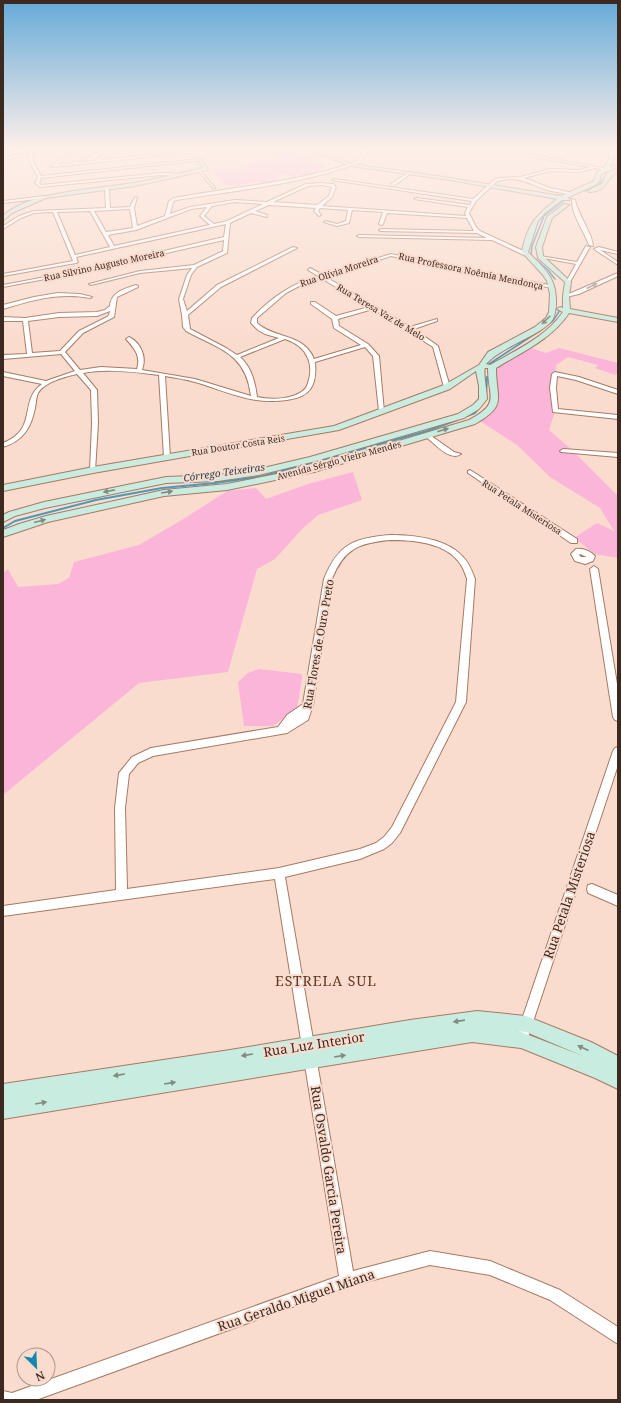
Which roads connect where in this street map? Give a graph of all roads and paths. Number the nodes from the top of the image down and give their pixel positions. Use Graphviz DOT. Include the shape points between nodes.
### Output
graph roads {
  1 [pos="42,212"];
  2 [pos="55,212"];
  3 [pos="93,212"];
  4 [pos="133,212"];
  5 [pos="168,212"];
  6 [pos="177,212"];
  7 [pos="205,212"];
  8 [pos="247,212"];
  9 [pos="255,212"];
  10 [pos="349,212"];
  11 [pos="385,212"];
  12 [pos="405,212"];
  13 [pos="467,212"];
  14 [pos="543,212"];
  15 [pos="556,212"];
  16 [pos="576,212"];
  17 [pos="167,216"];
  18 [pos="266,216"];
  19 [pos="468,217"];
  20 [pos="228,222"];
  21 [pos="326,222"];
  22 [pos="381,224"];
  23 [pos="213,225"];
  24 [pos="408,227"];
  25 [pos="3,228"];
  26 [pos="135,229"];
  27 [pos="381,230"];
  28 [pos="476,230"];
  29 [pos="105,234"];
  30 [pos="358,236"];
  31 [pos="227,238"];
  32 [pos="495,239"];
  33 [pos="589,246"];
  34 [pos="112,247"];
  35 [pos="296,248"];
  36 [pos="597,248"];
  37 [pos="618,253"];
  38 [pos="391,255"];
  39 [pos="528,255"];
  40 [pos="74,256"];
  41 [pos="540,256"];
  42 [pos="76,262"];
  43 [pos="578,263"];
  44 [pos="618,264"];
  45 [pos="197,265"];
  46 [pos="310,269"];
  47 [pos="82,272"];
  48 [pos="618,274"];
  49 [pos="3,275"];
  50 [pos="323,276"];
  51 [pos="568,282"];
  52 [pos="91,284"];
  53 [pos="551,284"];
  54 [pos="3,286"];
  55 [pos="136,286"];
  56 [pos="566,296"];
  57 [pos="90,297"];
  58 [pos="313,303"];
  59 [pos="553,304"];
  60 [pos="3,306"];
  61 [pos="112,307"];
  62 [pos="373,307"];
  63 [pos="567,310"];
  64 [pos="185,315"];
  65 [pos="335,318"];
  66 [pos="3,319"];
  67 [pos="24,320"];
  68 [pos="435,320"];
  69 [pos="618,320"];
  70 [pos="410,328"];
  71 [pos="286,337"];
  72 [pos="129,339"];
  73 [pos="366,344"];
  74 [pos="62,352"];
  75 [pos="30,355"];
  76 [pos="3,357"];
  77 [pos="236,357"];
  78 [pos="312,361"];
  79 [pos="481,369"];
  80 [pos="492,369"];
  81 [pos="79,371"];
  82 [pos="140,371"];
  83 [pos="3,374"];
  84 [pos="162,374"];
  85 [pos="46,383"];
  86 [pos="447,387"];
  87 [pos="618,392"];
  88 [pos="254,399"];
  89 [pos="382,411"];
  90 [pos="618,417"];
  91 [pos="427,435"];
  92 [pos="3,446"];
  93 [pos="562,451"];
  94 [pos="458,454"];
  95 [pos="617,456"];
  96 [pos="167,457"];
  97 [pos="92,470"];
  98 [pos="470,472"];
  99 [pos="3,488"];
  100 [pos="3,519"];
  101 [pos="3,534"];
  102 [pos="574,541"];
  103 [pos="589,554"];
  104 [pos="578,557"];
  105 [pos="594,569"];
  106 [pos="618,717"];
  107 [pos="618,751"];
  108 [pos="279,873"];
  109 [pos="592,889"];
  110 [pos="122,895"];
  111 [pos="618,901"];
  112 [pos="3,911"];
  113 [pos="526,1024"];
  114 [pos="522,1040"];
  115 [pos="310,1053"];
  116 [pos="618,1066"];
  117 [pos="618,1080"];
  118 [pos="3,1092"];
  119 [pos="3,1110"];
  120 [pos="346,1280"];
  121 [pos="618,1336"];
  122 [pos="3,1398"];
  123 [pos="10,1400"];
  124 [pos="14,1400"];
  1 -- 25 [label="street" via="20,217"];
  2 -- 40 [label="street"];
  3 -- 29 [label="street"];
  4 -- 26 [label="street"];
  5 -- 17 [label="street"];
  6 -- 17 [label="street"];
  7 -- 23 [label="street" via="202,216"];
  8 -- 20 [label="street"];
  9 -- 18 [label="street"];
  10 -- 21 [label="street" via="348,222 337,225"];
  11 -- 22 [label="street"];
  12 -- 19 [label="street"];
  13 -- 19 [label="street"];
  14 -- 39 [label="main road" via="539,215 526,246 525,252"];
  15 -- 41 [label="main road" via="550,217 540,240"];
  16 -- 33 [label="street" via="584,226"];
  17 -- 26 [label="street"];
  19 -- 28 [label="street"];
  20 -- 23 [label="street"];
  20 -- 31 [label="street"];
  23 -- 34 [label="street"];
  24 -- 28 [label="street"];
  26 -- 29 [label="street"];
  27 -- 28 [label="street"];
  28 -- 32 [label="street"];
  29 -- 34 [label="street"];
  30 -- 32 [label="street"];
  31 -- 45 [label="street" via="226,252"];
  31 -- 47 [label="street, Rua Silvino Augusto Moreira"];
  32 -- 39 [label="street"];
  33 -- 36 [label="street"];
  33 -- 43 [label="street"];
  34 -- 40 [label="street"];
  35 -- 64 [label="street" via="219,286"];
  36 -- 37 [label="street"];
  36 -- 44 [label="street"];
  38 -- 50 [label="street, Rua Olívia Moreira"];
  38 -- 53 [label="street, Rua Professora Noêmia Mendonça"];
  39 -- 53 [label="main road" via="546,274"];
  40 -- 42 [label="street"];
  41 -- 43 [label="street"];
  41 -- 51 [label="main road"];
  42 -- 47 [label="street"];
  42 -- 49 [label="street"];
  43 -- 51 [label="street"];
  45 -- 52 [label="street" via="140,272"];
  45 -- 64 [label="street" via="189,275 181,298"];
  46 -- 50 [label="street, Rua Teresa Vaz de Melo"];
  47 -- 54 [label="street, Rua Silvino Augusto Moreira"];
  56 -- 48 [label="street, one-way"];
  50 -- 62 [label="street, Rua Teresa Vaz de Melo"];
  50 -- 71 [label="street, Rua Olívia Moreira" via="302,282 284,292 255,318 254,323 263,331"];
  51 -- 53 [label="main road"];
  51 -- 56 [label="main road"];
  53 -- 56 [label="main road"];
  53 -- 59 [label="main road"];
  55 -- 61 [label="street" via="115,296"];
  56 -- 63 [label="main road"];
  57 -- 60 [label="street" via="69,294"];
  58 -- 65 [label="street"];
  59 -- 63 [label="main road"];
  59 -- 79 [label="main road, one-way" via="549,319 491,354"];
  61 -- 67 [label="street" via="96,314 60,314"];
  61 -- 74 [label="street" via="112,316 79,333"];
  62 -- 65 [label="street"];
  62 -- 70 [label="street, Rua Teresa Vaz de Melo"];
  63 -- 69 [label="main road"];
  63 -- 80 [label="main road" via="560,323"];
  64 -- 77 [label="street" via="188,330"];
  65 -- 73 [label="street" via="336,327"];
  66 -- 67 [label="street"];
  67 -- 75 [label="street"];
  68 -- 70 [label="street"];
  70 -- 86 [label="street, Rua Teresa Vaz de Melo" via="435,346"];
  71 -- 77 [label="street"];
  71 -- 78 [label="street, Rua Olívia Moreira" via="301,345"];
  72 -- 82 [label="street" via="143,358"];
  73 -- 78 [label="street"];
  73 -- 89 [label="street" via="376,356"];
  74 -- 75 [label="street"];
  74 -- 81 [label="street"];
  75 -- 76 [label="street"];
  77 -- 88 [label="street" via="251,379"];
  78 -- 88 [label="street" via="311,387 306,392 297,397 280,400"];
  79 -- 80 [label="main road, Rua Doutor Costa Reis"];
  79 -- 86 [label="main road, Rua Doutor Costa Reis"];
  79 -- 100 [label="main road, Avenida Sérgio Vieira Mendes, one-way" via="483,399 476,408 461,416 260,472 218,478 166,480 44,505"];
  91 -- 80 [label="main road, Avenida Sérgio Vieira Mendes, one-way" via="472,422 492,408 496,398"];
  81 -- 82 [label="street"];
  81 -- 85 [label="street"];
  81 -- 97 [label="street" via="94,390"];
  82 -- 84 [label="street"];
  83 -- 85 [label="street"];
  84 -- 88 [label="street" via="182,377"];
  84 -- 96 [label="street"];
  85 -- 92 [label="street" via="33,399 27,428 21,436"];
  86 -- 89 [label="main road, Rua Doutor Costa Reis"];
  87 -- 90 [label="street" via="577,378 555,374 555,411"];
  89 -- 96 [label="main road, Rua Doutor Costa Reis" via="329,429"];
  91 -- 94 [label="street" via="451,454"];
  101 -- 91 [label="main road, Avenida Sérgio Vieira Mendes, one-way" via="22,526 157,494 227,487 300,472"];
  93 -- 95 [label="street"];
  96 -- 97 [label="main road, Rua Doutor Costa Reis"];
  97 -- 99 [label="main road, Rua Doutor Costa Reis"];
  98 -- 102 [label="street, Rua Petala Misteriosa"];
  102 -- 103 [label="street, Rua Petala Misteriosa"];
  102 -- 104 [label="street"];
  103 -- 104 [label="street" via="581,551"];
  103 -- 105 [label="street"];
  104 -- 105 [label="street"];
  105 -- 106 [label="street"];
  107 -- 113 [label="street, Rua Petala Misteriosa"];
  108 -- 110 [label="street, Rua Flores de Ouro Preto"];
  108 -- 110 [label="street, Rua Flores de Ouro Preto" via="367,852 388,840 396,830 461,702 471,579 467,567 459,556 448,548 432,542 377,537 349,547 343,553 334,563 328,579 308,705 290,718 281,730 151,752 135,760 124,773 122,787"];
  108 -- 115 [label="street, Rua Osvaldo Garcia Pereira"];
  109 -- 111 [label="street"];
  110 -- 112 [label="street, Rua Flores de Ouro Preto"];
  113 -- 114 [label="street, Rua Petala Misteriosa"];
  113 -- 115 [label="main road, Rua Luz Interior, one-way" via="477,1018 410,1028"];
  116 -- 113 [label="main road, Rua Luz Interior, one-way" via="585,1048"];
  115 -- 114 [label="main road, Rua Luz Interior, one-way" via="472,1034"];
  114 -- 117 [label="main road, Rua Luz Interior"];
  115 -- 118 [label="main road, Rua Luz Interior, one-way"];
  119 -- 115 [label="main road, Rua Luz Interior, one-way"];
  115 -- 120 [label="street, Rua Osvaldo Garcia Pereira"];
  120 -- 121 [label="street, Rua Geraldo Miguel Miana" via="430,1258 490,1268 555,1295"];
  120 -- 124 [label="street, Rua Geraldo Miguel Miana"];
  122 -- 123 [label="street"];
}
